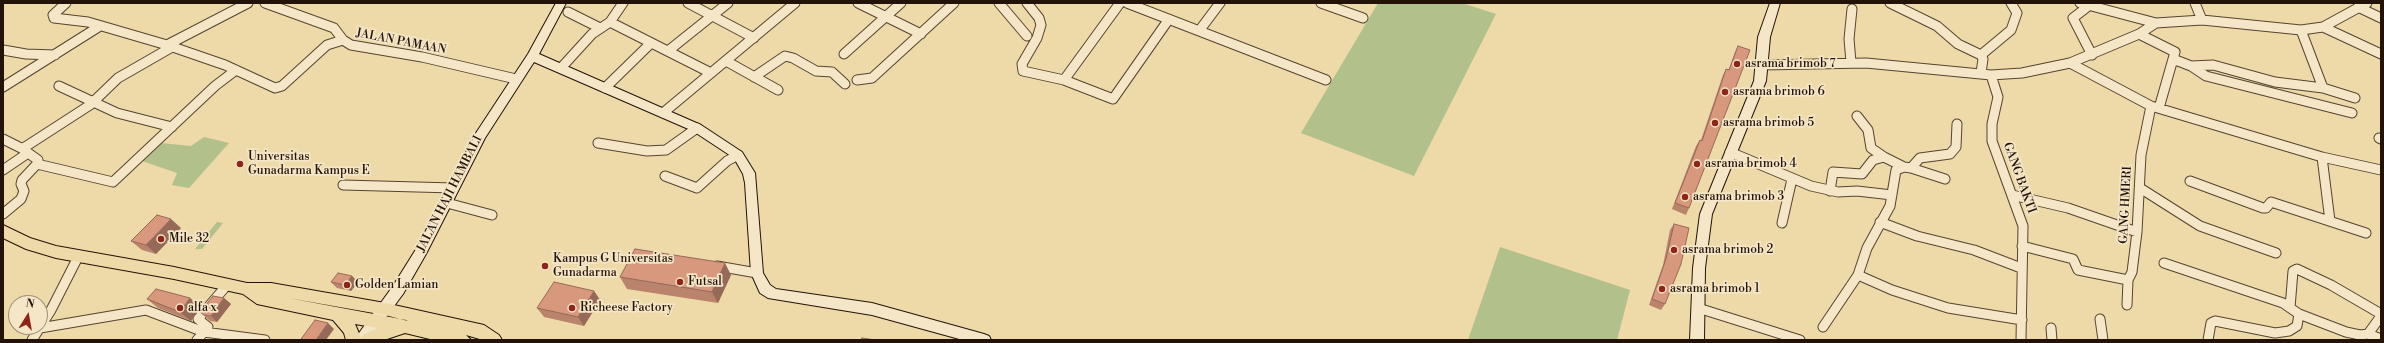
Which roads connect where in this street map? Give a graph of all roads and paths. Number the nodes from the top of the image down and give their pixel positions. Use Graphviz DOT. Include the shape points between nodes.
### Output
graph roads {
  1 [pos="66,3"];
  2 [pos="248,3"];
  3 [pos="267,3"];
  4 [pos="561,3"];
  5 [pos="623,3"];
  6 [pos="688,3"];
  7 [pos="728,3"];
  8 [pos="795,3"];
  9 [pos="858,3"];
  10 [pos="901,3"];
  11 [pos="954,3"];
  12 [pos="999,3"];
  13 [pos="1027,3"];
  14 [pos="1120,3"];
  15 [pos="1127,3"];
  16 [pos="1220,3"];
  17 [pos="1321,3"];
  18 [pos="1775,3"];
  19 [pos="1890,3"];
  20 [pos="2010,3"];
  21 [pos="2195,3"];
  22 [pos="2367,3"];
  23 [pos="2087,5"];
  24 [pos="2358,7"];
  25 [pos="1852,9"];
  26 [pos="568,12"];
  27 [pos="711,17"];
  28 [pos="885,17"];
  29 [pos="1363,18"];
  30 [pos="2381,18"];
  31 [pos="1169,20"];
  32 [pos="2202,20"];
  33 [pos="610,22"];
  34 [pos="2156,23"];
  35 [pos="100,26"];
  36 [pos="2323,27"];
  37 [pos="600,28"];
  38 [pos="2301,30"];
  39 [pos="1199,31"];
  40 [pos="921,34"];
  41 [pos="2140,34"];
  42 [pos="1027,36"];
  43 [pos="754,38"];
  44 [pos="343,40"];
  45 [pos="651,43"];
  46 [pos="170,46"];
  47 [pos="3,50"];
  48 [pos="668,51"];
  49 [pos="844,54"];
  50 [pos="2381,54"];
  51 [pos="55,55"];
  52 [pos="1981,55"];
  53 [pos="2092,55"];
  54 [pos="532,56"];
  55 [pos="2172,59"];
  56 [pos="726,61"];
  57 [pos="1851,62"];
  58 [pos="2070,63"];
  59 [pos="1763,65"];
  60 [pos="2191,66"];
  61 [pos="561,68"];
  62 [pos="236,70"];
  63 [pos="712,73"];
  64 [pos="1981,73"];
  65 [pos="1991,75"];
  66 [pos="754,77"];
  67 [pos="516,79"];
  68 [pos="857,80"];
  69 [pos="1064,80"];
  70 [pos="1326,80"];
  71 [pos="845,84"];
  72 [pos="60,86"];
  73 [pos="3,87"];
  74 [pos="605,88"];
  75 [pos="2323,88"];
  76 [pos="778,90"];
  77 [pos="2355,98"];
  78 [pos="93,102"];
  79 [pos="2155,107"];
  80 [pos="663,113"];
  81 [pos="2352,114"];
  82 [pos="1857,116"];
  83 [pos="1957,124"];
  84 [pos="172,127"];
  85 [pos="697,128"];
  86 [pos="3,139"];
  87 [pos="598,143"];
  88 [pos="26,151"];
  89 [pos="1730,152"];
  90 [pos="738,155"];
  91 [pos="1884,157"];
  92 [pos="2322,157"];
  93 [pos="37,164"];
  94 [pos="1908,167"];
  95 [pos="3,170"];
  96 [pos="2381,170"];
  97 [pos="665,176"];
  98 [pos="1792,179"];
  99 [pos="1945,179"];
  100 [pos="2190,181"];
  101 [pos="344,186"];
  102 [pos="454,188"];
  103 [pos="2140,188"];
  104 [pos="1830,190"];
  105 [pos="2012,194"];
  106 [pos="1892,195"];
  107 [pos="447,203"];
  108 [pos="3,214"];
  109 [pos="492,215"];
  110 [pos="2330,221"];
  111 [pos="1880,222"];
  112 [pos="1782,223"];
  113 [pos="3,231"];
  114 [pos="2137,232"];
  115 [pos="2366,233"];
  116 [pos="2022,246"];
  117 [pos="2276,253"];
  118 [pos="78,257"];
  119 [pos="2164,263"];
  120 [pos="710,265"];
  121 [pos="2021,268"];
  122 [pos="757,273"];
  123 [pos="1858,275"];
  124 [pos="2128,280"];
  125 [pos="227,285"];
  126 [pos="247,289"];
  127 [pos="2127,305"];
  128 [pos="1698,308"];
  129 [pos="2290,308"];
  130 [pos="48,313"];
  131 [pos="337,314"];
  132 [pos="2299,314"];
  133 [pos="380,315"];
  134 [pos="2381,315"];
  135 [pos="2100,319"];
  136 [pos="2022,320"];
  137 [pos="48,327"];
  138 [pos="406,327"];
  139 [pos="1823,327"];
  140 [pos="2051,328"];
  141 [pos="204,332"];
  142 [pos="2368,334"];
  143 [pos="458,339"];
  144 [pos="2381,339"];
  145 [pos="197,340"];
  146 [pos="265,340"];
  147 [pos="354,340"];
  148 [pos="362,340"];
  149 [pos="368,340"];
  150 [pos="494,340"];
  151 [pos="984,340"];
  152 [pos="1697,340"];
  153 [pos="1800,340"];
  154 [pos="2021,340"];
  155 [pos="2052,340"];
  156 [pos="2103,340"];
  157 [pos="2208,340"];
  1 -- 35 [label="street" via="53,15 54,18"];
  2 -- 46 [label="street"];
  3 -- 44 [label="street, JALAN PAMAAN" via="334,28"];
  4 -- 54 [label="street, JALAN HAJI HAMBALI"];
  5 -- 33 [label="street"];
  6 -- 27 [label="street"];
  7 -- 27 [label="street"];
  8 -- 43 [label="street"];
  9 -- 28 [label="street"];
  10 -- 28 [label="street"];
  11 -- 40 [label="street"];
  12 -- 42 [label="street"];
  13 -- 69 [label="street" via="1039,18 1041,25 1022,68 1027,74"];
  14 -- 69 [label="street"];
  15 -- 31 [label="street"];
  16 -- 39 [label="street"];
  17 -- 29 [label="street"];
  18 -- 59 [label="street" via="1764,37"];
  19 -- 52 [label="street" via="1937,26 1958,44"];
  20 -- 52 [label="street" via="2016,13 2011,30"];
  21 -- 32 [label="street"];
  22 -- 24 [label="street"];
  23 -- 34 [label="street"];
  23 -- 53 [label="street" via="2073,18"];
  24 -- 30 [label="street"];
  24 -- 36 [label="street"];
  25 -- 57 [label="street" via="1849,39"];
  26 -- 37 [label="street"];
  27 -- 43 [label="street"];
  27 -- 48 [label="street"];
  28 -- 40 [label="street"];
  28 -- 49 [label="street"];
  31 -- 39 [label="street"];
  31 -- 69 [label="street" via="1113,99"];
  32 -- 34 [label="street"];
  32 -- 38 [label="street"];
  33 -- 37 [label="street"];
  33 -- 45 [label="street"];
  34 -- 41 [label="street"];
  35 -- 46 [label="street"];
  35 -- 51 [label="street"];
  36 -- 38 [label="street"];
  36 -- 50 [label="street"];
  37 -- 61 [label="street"];
  38 -- 75 [label="street"];
  39 -- 70 [label="street"];
  40 -- 68 [label="street" via="872,78"];
  41 -- 53 [label="street"];
  41 -- 55 [label="street" via="2175,52"];
  43 -- 56 [label="street"];
  44 -- 62 [label="street" via="327,45 278,88"];
  44 -- 67 [label="street, JALAN PAMAAN" via="351,45 422,57"];
  45 -- 48 [label="street"];
  45 -- 74 [label="street"];
  46 -- 62 [label="street"];
  46 -- 78 [label="street" via="118,78"];
  47 -- 51 [label="street"];
  48 -- 63 [label="street"];
  51 -- 73 [label="street"];
  52 -- 64 [label="street"];
  53 -- 58 [label="street"];
  54 -- 61 [label="street"];
  54 -- 67 [label="street, JALAN HAJI HAMBALI"];
  55 -- 60 [label="street"];
  55 -- 79 [label="street, GANG HMERI"];
  56 -- 63 [label="street"];
  56 -- 66 [label="street"];
  57 -- 59 [label="street"];
  57 -- 64 [label="street"];
  58 -- 65 [label="street" via="2022,73"];
  58 -- 79 [label="street"];
  59 -- 89 [label="street" via="1760,81"];
  60 -- 75 [label="street" via="2213,65 2275,82"];
  60 -- 81 [label="street" via="2206,76"];
  61 -- 74 [label="street"];
  62 -- 84 [label="street" via="215,86"];
  63 -- 80 [label="street"];
  64 -- 65 [label="street"];
  65 -- 105 [label="street, GANG BAKTI" via="1998,97 1991,132 1992,141"];
  66 -- 71 [label="street" via="785,56 816,71 832,72"];
  66 -- 76 [label="street"];
  67 -- 102 [label="street, JALAN HAJI HAMBALI" via="480,136"];
  72 -- 78 [label="street"];
  74 -- 80 [label="street"];
  75 -- 77 [label="street"];
  78 -- 84 [label="street" via="129,117"];
  78 -- 88 [label="street"];
  79 -- 92 [label="street"];
  79 -- 103 [label="street, GANG HMERI" via="2142,145"];
  80 -- 85 [label="street"];
  82 -- 91 [label="street" via="1868,130 1871,148"];
  83 -- 94 [label="street" via="1954,151 1950,154 1920,158"];
  84 -- 93 [label="street" via="113,182"];
  85 -- 87 [label="street" via="666,150 647,151"];
  85 -- 90 [label="street"];
  86 -- 88 [label="street"];
  88 -- 93 [label="street" via="38,160"];
  88 -- 95 [label="street"];
  89 -- 98 [label="street"];
  89 -- 128 [label="street" via="1706,214 1699,268"];
  90 -- 97 [label="street" via="727,161 696,188"];
  90 -- 122 [label="street" via="749,173 754,199"];
  91 -- 94 [label="street"];
  91 -- 104 [label="street" via="1873,160 1862,174 1833,172"];
  92 -- 96 [label="street"];
  92 -- 110 [label="street"];
  93 -- 108 [label="street" via="22,180 24,191 21,199"];
  94 -- 99 [label="street"];
  94 -- 106 [label="street" via="1896,170"];
  98 -- 104 [label="street"];
  98 -- 112 [label="street"];
  100 -- 110 [label="street" via="2264,208 2271,202"];
  101 -- 102 [label="street"];
  102 -- 107 [label="street, JALAN HAJI HAMBALI"];
  103 -- 114 [label="street, GANG HMERI"];
  103 -- 117 [label="street" via="2200,226"];
  104 -- 106 [label="street"];
  105 -- 114 [label="street" via="2068,208"];
  105 -- 116 [label="street, GANG BAKTI" via="2022,226"];
  106 -- 111 [label="street" via="1890,206"];
  107 -- 109 [label="street"];
  107 -- 133 [label="street, JALAN HAJI HAMBALI" via="422,250"];
  110 -- 115 [label="street"];
  111 -- 121 [label="street" via="1917,236 1974,250"];
  111 -- 123 [label="street" via="1867,248"];
  113 -- 118 [label="main road" via="41,248"];
  114 -- 124 [label="street, GANG HMERI" via="2132,272"];
  116 -- 121 [label="street, GANG BAKTI"];
  116 -- 124 [label="street" via="2073,259 2078,270"];
  118 -- 125 [label="main road" via="174,273"];
  118 -- 130 [label="street"];
  119 -- 129 [label="street" via="2272,299"];
  120 -- 122 [label="street"];
  121 -- 136 [label="street, GANG BAKTI"];
  122 -- 151 [label="street" via="765,289 773,294 872,309"];
  123 -- 136 [label="street" via="1892,290 1948,308"];
  123 -- 139 [label="street"];
  124 -- 127 [label="street, GANG HMERI"];
  125 -- 126 [label="main road"];
  125 -- 141 [label="street" via="198,319 208,326"];
  126 -- 131 [label="main road" via="260,299"];
  126 -- 133 [label="main road" via="271,289"];
  128 -- 152 [label="street"];
  128 -- 153 [label="street"];
  129 -- 132 [label="street"];
  129 -- 134 [label="street" via="2293,271 2297,269 2331,285"];
  131 -- 133 [label="main road"];
  131 -- 147 [label="main road" via="350,329"];
  132 -- 142 [label="street" via="2346,332"];
  132 -- 157 [label="street" via="2297,326 2289,331 2276,333 2215,321 2211,323"];
  133 -- 138 [label="main road"];
  133 -- 148 [label="street, JALAN HAJI HAMBALI"];
  133 -- 150 [label="main road" via="484,332"];
  134 -- 142 [label="street"];
  135 -- 156 [label="street"];
  136 -- 154 [label="street, GANG BAKTI"];
  137 -- 141 [label="street" via="146,310"];
  138 -- 143 [label="main road"];
  138 -- 149 [label="main road" via="388,331"];
  140 -- 155 [label="street"];
  141 -- 145 [label="street"];
  141 -- 146 [label="street"];
  142 -- 144 [label="street"];
}
